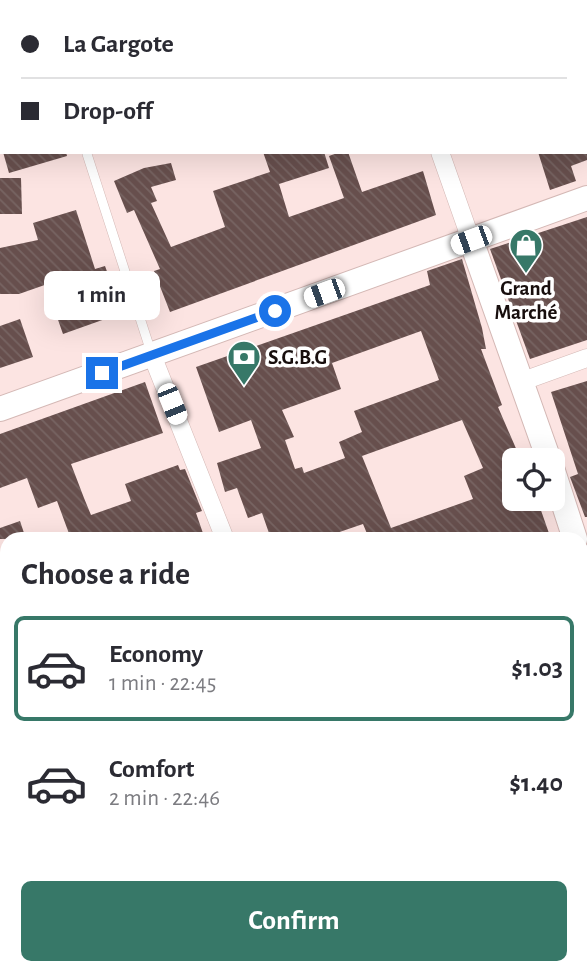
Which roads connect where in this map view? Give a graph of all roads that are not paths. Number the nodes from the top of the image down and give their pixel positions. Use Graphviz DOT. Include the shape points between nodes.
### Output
graph roads {
  1 [pos="87,154"];
  2 [pos="441,154"];
  3 [pos="587,198"];
  4 [pos="471,240"];
  5 [pos="152,355"];
  6 [pos="587,358"];
  7 [pos="523,381"];
  8 [pos="0,409"];
  9 [pos="545,448"];
  10 [pos="565,508"];
  11 [pos="222,532"];
  12 [pos="573,532"];
  1 -- 5 [label="lane"];
  2 -- 4 [label="street"];
  3 -- 4 [label="main road"];
  4 -- 5 [label="main road"];
  4 -- 7 [label="main road"];
  5 -- 8 [label="main road"];
  5 -- 11 [label="street"];
  6 -- 7 [label="street"];
  7 -- 9 [label="main road"];
  10 -- 12 [label="main road"];
}
